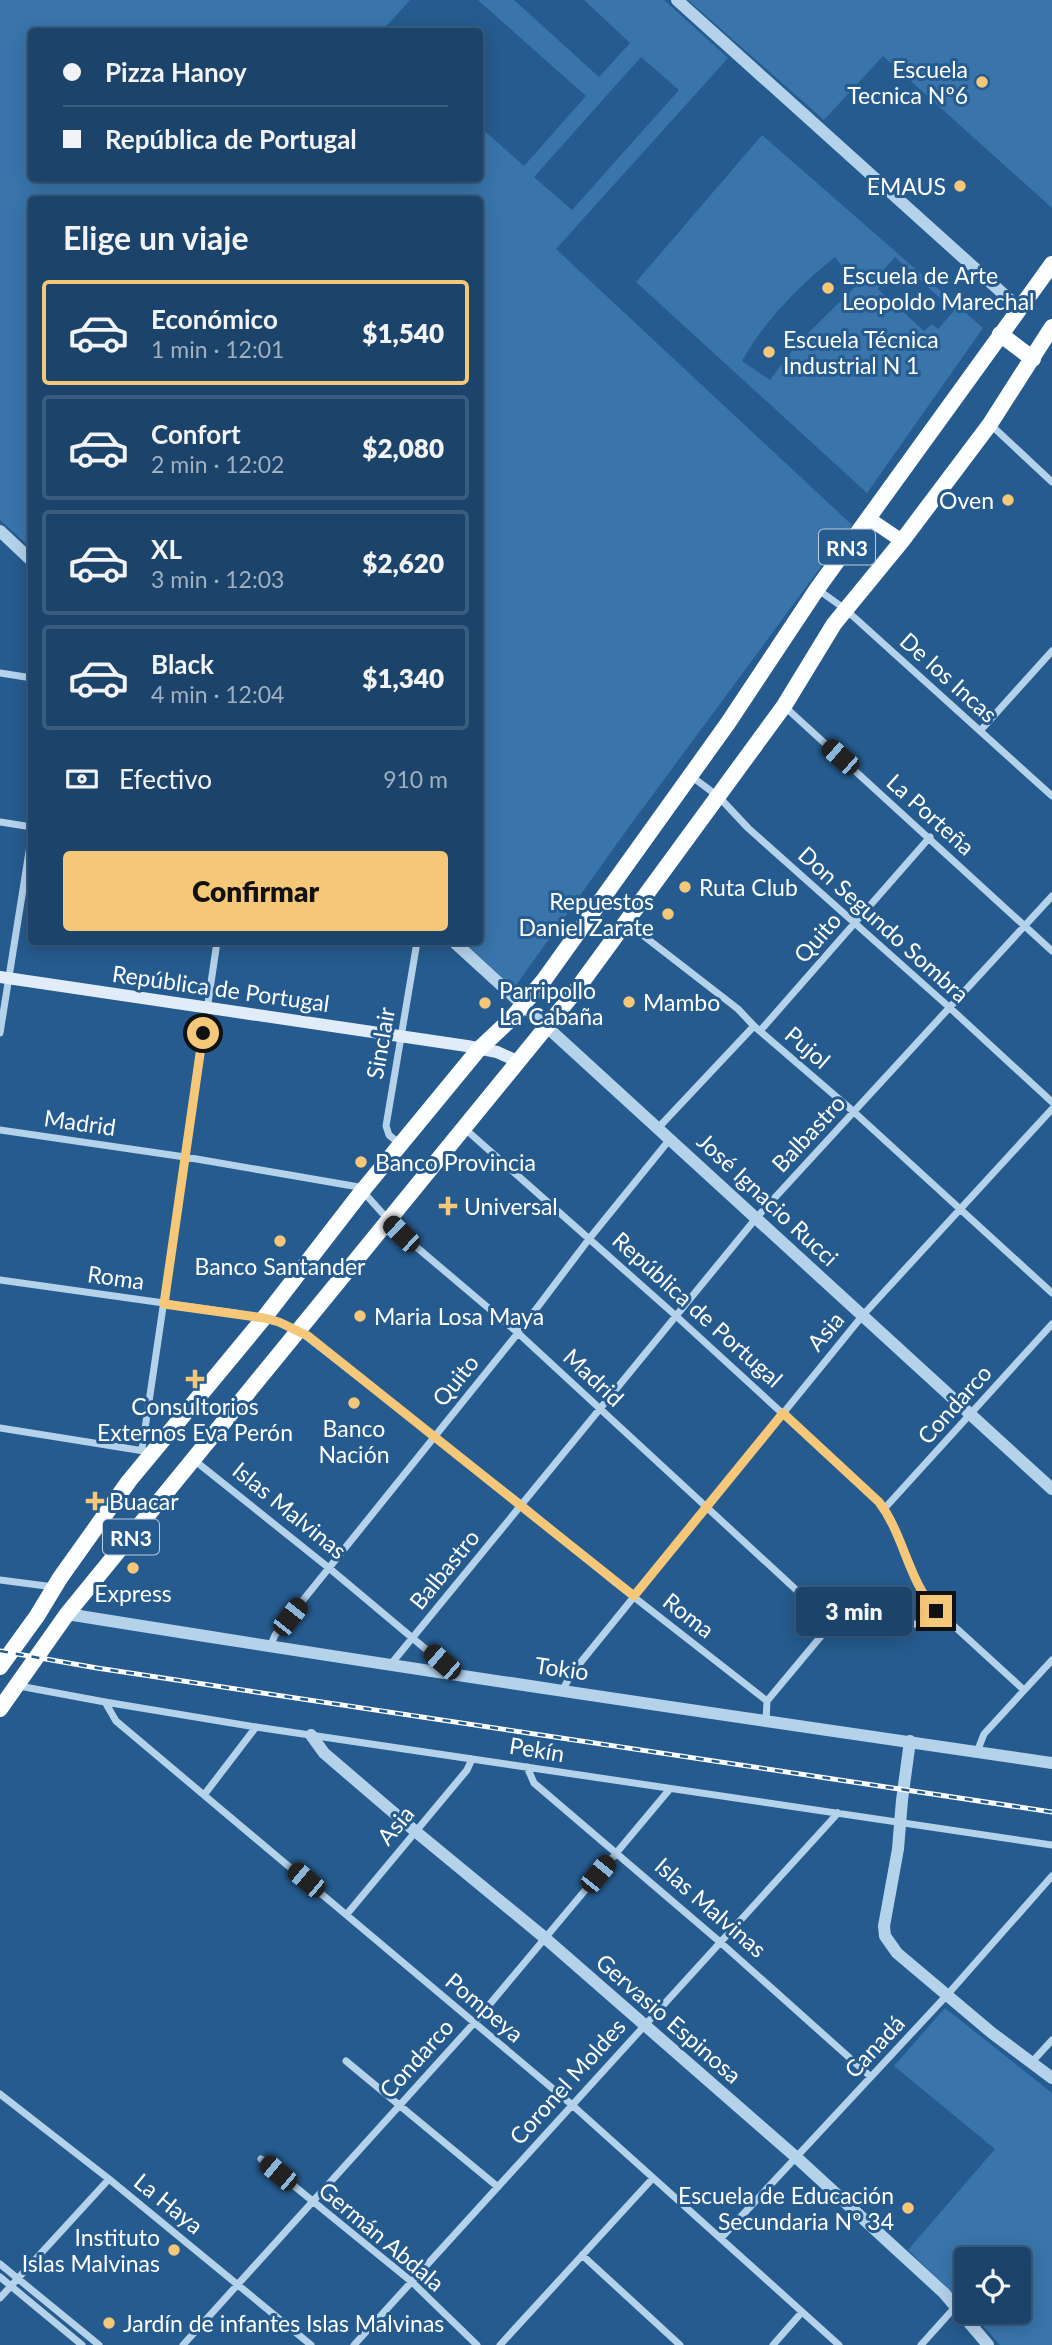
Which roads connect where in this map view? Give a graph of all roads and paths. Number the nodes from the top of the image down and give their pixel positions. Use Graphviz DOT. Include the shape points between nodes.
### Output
graph roads {
  1 [pos="677,0"];
  2 [pos="1052,264"];
  3 [pos="1019,308"];
  4 [pos="1052,327"];
  5 [pos="1000,334"];
  6 [pos="1033,359"];
  7 [pos="990,424"];
  8 [pos="1052,482"];
  9 [pos="868,518"];
  10 [pos="0,531"];
  11 [pos="902,541"];
  12 [pos="28,557"];
  13 [pos="817,589"];
  14 [pos="845,609"];
  15 [pos="1052,652"];
  16 [pos="0,673"];
  17 [pos="28,677"];
  18 [pos="784,706"];
  19 [pos="980,731"];
  20 [pos="693,777"];
  21 [pos="1052,796"];
  22 [pos="719,797"];
  23 [pos="0,822"];
  24 [pos="28,826"];
  25 [pos="930,837"];
  26 [pos="28,854"];
  27 [pos="1052,896"];
  28 [pos="627,923"];
  29 [pos="854,924"];
  30 [pos="1025,926"];
  31 [pos="217,945"];
  32 [pos="416,945"];
  33 [pos="457,945"];
  34 [pos="1052,951"];
  35 [pos="4,977"];
  36 [pos="523,1006"];
  37 [pos="949,1007"];
  38 [pos="207,1008"];
  39 [pos="547,1027"];
  40 [pos="757,1029"];
  41 [pos="0,1033"];
  42 [pos="401,1036"];
  43 [pos="479,1048"];
  44 [pos="517,1061"];
  45 [pos="1052,1102"];
  46 [pos="1052,1109"];
  47 [pos="854,1112"];
  48 [pos="463,1127"];
  49 [pos="659,1127"];
  50 [pos="0,1130"];
  51 [pos="671,1138"];
  52 [pos="401,1145"];
  53 [pos="185,1157"];
  54 [pos="363,1190"];
  55 [pos="960,1209"];
  56 [pos="757,1217"];
  57 [pos="387,1220"];
  58 [pos="589,1239"];
  59 [pos="0,1280"];
  60 [pos="1052,1293"];
  61 [pos="164,1304"];
  62 [pos="675,1315"];
  63 [pos="863,1315"];
  64 [pos="264,1318"];
  65 [pos="1052,1324"];
  66 [pos="298,1330"];
  67 [pos="518,1333"];
  68 [pos="599,1408"];
  69 [pos="783,1413"];
  70 [pos="972,1414"];
  71 [pos="0,1428"];
  72 [pos="435,1437"];
  73 [pos="146,1452"];
  74 [pos="194,1460"];
  75 [pos="1052,1489"];
  76 [pos="522,1505"];
  77 [pos="707,1507"];
  78 [pos="884,1509"];
  79 [pos="329,1567"];
  80 [pos="0,1580"];
  81 [pos="55,1587"];
  82 [pos="634,1596"];
  83 [pos="67,1614"];
  84 [pos="943,1617"];
  85 [pos="832,1623"];
  86 [pos="413,1637"];
  87 [pos="270,1647"];
  88 [pos="1052,1660"];
  89 [pos="391,1665"];
  90 [pos="0,1667"];
  91 [pos="456,1674"];
  92 [pos="16,1685"];
  93 [pos="563,1689"];
  94 [pos="1024,1690"];
  95 [pos="767,1701"];
  96 [pos="105,1702"];
  97 [pos="0,1709"];
  98 [pos="766,1721"];
  99 [pos="256,1727"];
  100 [pos="311,1735"];
  101 [pos="910,1741"];
  102 [pos="977,1752"];
  103 [pos="472,1759"];
  104 [pos="1052,1763"];
  105 [pos="527,1767"];
  106 [pos="669,1790"];
  107 [pos="204,1795"];
  108 [pos="838,1813"];
  109 [pos="900,1823"];
  110 [pos="415,1831"];
  111 [pos="1052,1845"];
  112 [pos="616,1852"];
  113 [pos="1052,1876"];
  114 [pos="346,1914"];
  115 [pos="545,1938"];
  116 [pos="720,1942"];
  117 [pos="948,1994"];
  118 [pos="474,2022"];
  119 [pos="645,2024"];
  120 [pos="1052,2040"];
  121 [pos="346,2061"];
  122 [pos="1031,2064"];
  123 [pos="872,2077"];
  124 [pos="1052,2078"];
  125 [pos="0,2094"];
  126 [pos="571,2104"];
  127 [pos="400,2106"];
  128 [pos="797,2158"];
  129 [pos="261,2159"];
  130 [pos="653,2178"];
  131 [pos="109,2179"];
  132 [pos="498,2187"];
  133 [pos="312,2202"];
  134 [pos="721,2238"];
  135 [pos="582,2255"];
  136 [pos="0,2264"];
  137 [pos="0,2277"];
  138 [pos="18,2279"];
  139 [pos="412,2282"];
  140 [pos="238,2285"];
  141 [pos="11,2286"];
  142 [pos="0,2298"];
  143 [pos="954,2304"];
  144 [pos="954,2308"];
  145 [pos="802,2312"];
  146 [pos="971,2324"];
  147 [pos="82,2345"];
  148 [pos="99,2345"];
  149 [pos="183,2345"];
  150 [pos="311,2345"];
  151 [pos="354,2345"];
  152 [pos="477,2345"];
  153 [pos="500,2345"];
  154 [pos="680,2345"];
  155 [pos="773,2345"];
  156 [pos="839,2345"];
  157 [pos="921,2345"];
  158 [pos="988,2345"];
  1 -- 3 [label="street"];
  2 -- 3 [label="highway, RN3"];
  3 -- 5 [label="highway, RN3"];
  4 -- 6 [label="highway, RN3"];
  5 -- 6 [label="highway"];
  5 -- 9 [label="highway, RN3"];
  6 -- 7 [label="highway, RN3"];
  7 -- 8 [label="street"];
  7 -- 11 [label="highway, RN3"];
  9 -- 11 [label="main road"];
  9 -- 13 [label="highway, RN3"];
  10 -- 12 [label="street"];
  11 -- 14 [label="highway, RN3"];
  13 -- 14 [label="street, De los Incas"];
  13 -- 20 [label="highway, RN3"];
  14 -- 18 [label="highway, RN3"];
  14 -- 19 [label="street, De los Incas"];
  15 -- 19 [label="street"];
  16 -- 17 [label="street"];
  18 -- 22 [label="highway, RN3"];
  18 -- 25 [label="street, La Porteña"];
  19 -- 21 [label="street, De los Incas"];
  20 -- 22 [label="street, Don Segundo Sombra"];
  20 -- 36 [label="highway, RN3"];
  22 -- 28 [label="highway, RN3"];
  22 -- 29 [label="street, Don Segundo Sombra"];
  23 -- 24 [label="street"];
  25 -- 29 [label="street, Quito"];
  25 -- 30 [label="street, La Porteña"];
  26 -- 35 [label="street"];
  27 -- 30 [label="street, Balbastro"];
  28 -- 39 [label="highway, RN3"];
  28 -- 40 [label="street, Pujol"];
  29 -- 37 [label="street, Don Segundo Sombra"];
  29 -- 40 [label="street, Quito"];
  30 -- 34 [label="street, La Porteña"];
  30 -- 37 [label="street, Balbastro"];
  31 -- 38 [label="street"];
  32 -- 42 [label="street, Sinclair"];
  33 -- 36 [label="street, José Ignacio Rucci"];
  35 -- 38 [label="main road, República de Portugal"];
  35 -- 41 [label="street"];
  36 -- 39 [label="street, José Ignacio Rucci"];
  36 -- 43 [label="highway, RN3"];
  37 -- 45 [label="street, Don Segundo Sombra"];
  37 -- 47 [label="street, Balbastro"];
  38 -- 42 [label="main road, República de Portugal"];
  38 -- 53 [label="street"];
  39 -- 44 [label="highway, RN3"];
  39 -- 49 [label="street, José Ignacio Rucci"];
  40 -- 47 [label="street, Pujol"];
  40 -- 49 [label="street, Quito"];
  42 -- 43 [label="main road, República de Portugal"];
  42 -- 52 [label="street, Sinclair" via="386,1126"];
  43 -- 44 [label="main road, República de Portugal"];
  43 -- 52 [label="highway, RN3"];
  44 -- 48 [label="highway, RN3"];
  46 -- 55 [label="street, Asia"];
  47 -- 55 [label="street, Pujol"];
  47 -- 56 [label="street, Balbastro"];
  48 -- 57 [label="highway, RN3"];
  48 -- 58 [label="street, República de Portugal"];
  49 -- 51 [label="street, José Ignacio Rucci"];
  50 -- 53 [label="street, Madrid"];
  51 -- 56 [label="street, José Ignacio Rucci"];
  51 -- 58 [label="street, Quito"];
  52 -- 54 [label="highway, RN3"];
  53 -- 54 [label="street, Madrid"];
  53 -- 61 [label="street"];
  54 -- 57 [label="street, Madrid"];
  54 -- 64 [label="highway, RN3"];
  55 -- 60 [label="street, Pujol"];
  55 -- 63 [label="street, Asia"];
  56 -- 62 [label="street, Balbastro"];
  56 -- 63 [label="street, José Ignacio Rucci"];
  57 -- 66 [label="highway, RN3"];
  57 -- 67 [label="street, Madrid"];
  58 -- 62 [label="street, República de Portugal"];
  58 -- 67 [label="street, Quito"];
  59 -- 61 [label="street, Roma"];
  61 -- 64 [label="street, Roma"];
  61 -- 73 [label="street"];
  62 -- 68 [label="street, Balbastro"];
  62 -- 69 [label="street, República de Portugal"];
  63 -- 69 [label="street, Asia"];
  63 -- 70 [label="street, José Ignacio Rucci"];
  64 -- 66 [label="street, Roma"];
  64 -- 73 [label="highway, RN3"];
  65 -- 70 [label="street, Condarco"];
  66 -- 72 [label="street, Roma"];
  66 -- 74 [label="highway, RN3"];
  67 -- 68 [label="street, Madrid"];
  67 -- 72 [label="street, Quito"];
  68 -- 76 [label="street, Balbastro"];
  68 -- 77 [label="street, Madrid"];
  69 -- 77 [label="street, Asia"];
  69 -- 78 [label="street, República de Portugal"];
  70 -- 75 [label="street, José Ignacio Rucci"];
  70 -- 78 [label="street, Condarco"];
  71 -- 73 [label="street"];
  72 -- 76 [label="street, Roma"];
  72 -- 79 [label="street, Quito"];
  73 -- 81 [label="highway, RN3"];
  74 -- 79 [label="street, Islas Malvinas"];
  74 -- 83 [label="highway, RN3"];
  76 -- 82 [label="street, Roma"];
  76 -- 86 [label="street, Balbastro"];
  77 -- 82 [label="street, Asia"];
  77 -- 85 [label="street, Madrid"];
  78 -- 84 [label="street, República de Portugal" via="923,1593"];
  79 -- 86 [label="street, Islas Malvinas"];
  79 -- 87 [label="street, Quito"];
  80 -- 81 [label="street"];
  81 -- 90 [label="highway, RN3"];
  82 -- 93 [label="street, Asia"];
  82 -- 95 [label="street, Roma"];
  83 -- 87 [label="street, Tokio"];
  83 -- 92 [label="highway, RN3"];
  84 -- 85 [label="street" via="916,1625 847,1627"];
  84 -- 94 [label="street, República de Portugal"];
  85 -- 95 [label="street"];
  86 -- 89 [label="street, Balbastro"];
  86 -- 91 [label="street, Islas Malvinas"];
  87 -- 89 [label="street, Tokio"];
  88 -- 94 [label="street"];
  89 -- 91 [label="street, Tokio"];
  91 -- 93 [label="street, Tokio"];
  92 -- 96 [label="street, Pekín"];
  92 -- 97 [label="highway, RN3"];
  93 -- 98 [label="street, Tokio"];
  94 -- 102 [label="street" via="984,1734"];
  95 -- 98 [label="street"];
  96 -- 99 [label="street, Pekín"];
  96 -- 107 [label="street, Pompeya" via="116,1721"];
  98 -- 101 [label="street, Tokio"];
  99 -- 100 [label="street, Pekín"];
  99 -- 107 [label="street"];
  100 -- 103 [label="street, Pekín"];
  100 -- 110 [label="street, Gervasio Espinosa" via="324,1753"];
  101 -- 102 [label="street, Tokio"];
  101 -- 109 [label="street"];
  102 -- 104 [label="street, Tokio"];
  103 -- 105 [label="street, Pekín"];
  103 -- 110 [label="street, Asia"];
  105 -- 106 [label="street, Pekín"];
  105 -- 112 [label="street, Islas Malvinas" via="534,1783"];
  106 -- 108 [label="street, Pekín"];
  106 -- 112 [label="street, Condarco"];
  107 -- 114 [label="street, Pompeya"];
  108 -- 109 [label="street, Pekín"];
  108 -- 116 [label="street, Coronel Moldes"];
  109 -- 111 [label="street, Pekín"];
  109 -- 117 [label="street" via="885,1936 897,1953"];
  110 -- 114 [label="street, Asia"];
  110 -- 115 [label="street, Gervasio Espinosa"];
  112 -- 115 [label="street, Condarco"];
  112 -- 116 [label="street, Islas Malvinas"];
  113 -- 117 [label="street, Canadá"];
  114 -- 118 [label="street, Pompeya"];
  115 -- 118 [label="street, Condarco"];
  115 -- 119 [label="street, Gervasio Espinosa"];
  116 -- 119 [label="street, Coronel Moldes"];
  116 -- 123 [label="street, Islas Malvinas"];
  117 -- 122 [label="street"];
  117 -- 123 [label="street, Canadá"];
  118 -- 126 [label="street, Pompeya"];
  118 -- 127 [label="street, Condarco"];
  119 -- 126 [label="street, Coronel Moldes"];
  119 -- 128 [label="street, Gervasio Espinosa"];
  120 -- 122 [label="street"];
  121 -- 127 [label="street"];
  122 -- 124 [label="street"];
  123 -- 128 [label="street, Canadá"];
  125 -- 131 [label="street, La Haya"];
  126 -- 130 [label="street, Pompeya"];
  126 -- 132 [label="street, Coronel Moldes"];
  127 -- 132 [label="street"];
  127 -- 133 [label="street, Condarco"];
  128 -- 134 [label="street, Canadá"];
  128 -- 143 [label="street, Gervasio Espinosa"];
  129 -- 133 [label="street, Germán Abdala"];
  130 -- 134 [label="street, Pompeya"];
  130 -- 135 [label="street"];
  131 -- 138 [label="street"];
  131 -- 140 [label="street, La Haya"];
  132 -- 139 [label="street, Coronel Moldes"];
  133 -- 139 [label="street, Germán Abdala"];
  133 -- 140 [label="street, Condarco"];
  134 -- 145 [label="street, Pompeya"];
  135 -- 153 [label="street"];
  135 -- 154 [label="street"];
  136 -- 138 [label="street"];
  137 -- 141 [label="street"];
  138 -- 141 [label="street"];
  138 -- 148 [label="street"];
  139 -- 151 [label="street, Coronel Moldes"];
  139 -- 152 [label="street, Germán Abdala"];
  140 -- 149 [label="street, Condarco"];
  140 -- 150 [label="street, La Haya"];
  141 -- 142 [label="street"];
  141 -- 147 [label="street"];
  144 -- 157 [label="street"];
  145 -- 155 [label="street"];
  145 -- 156 [label="street, Pompeya"];
  146 -- 158 [label="street, Gervasio Espinosa"];
}
